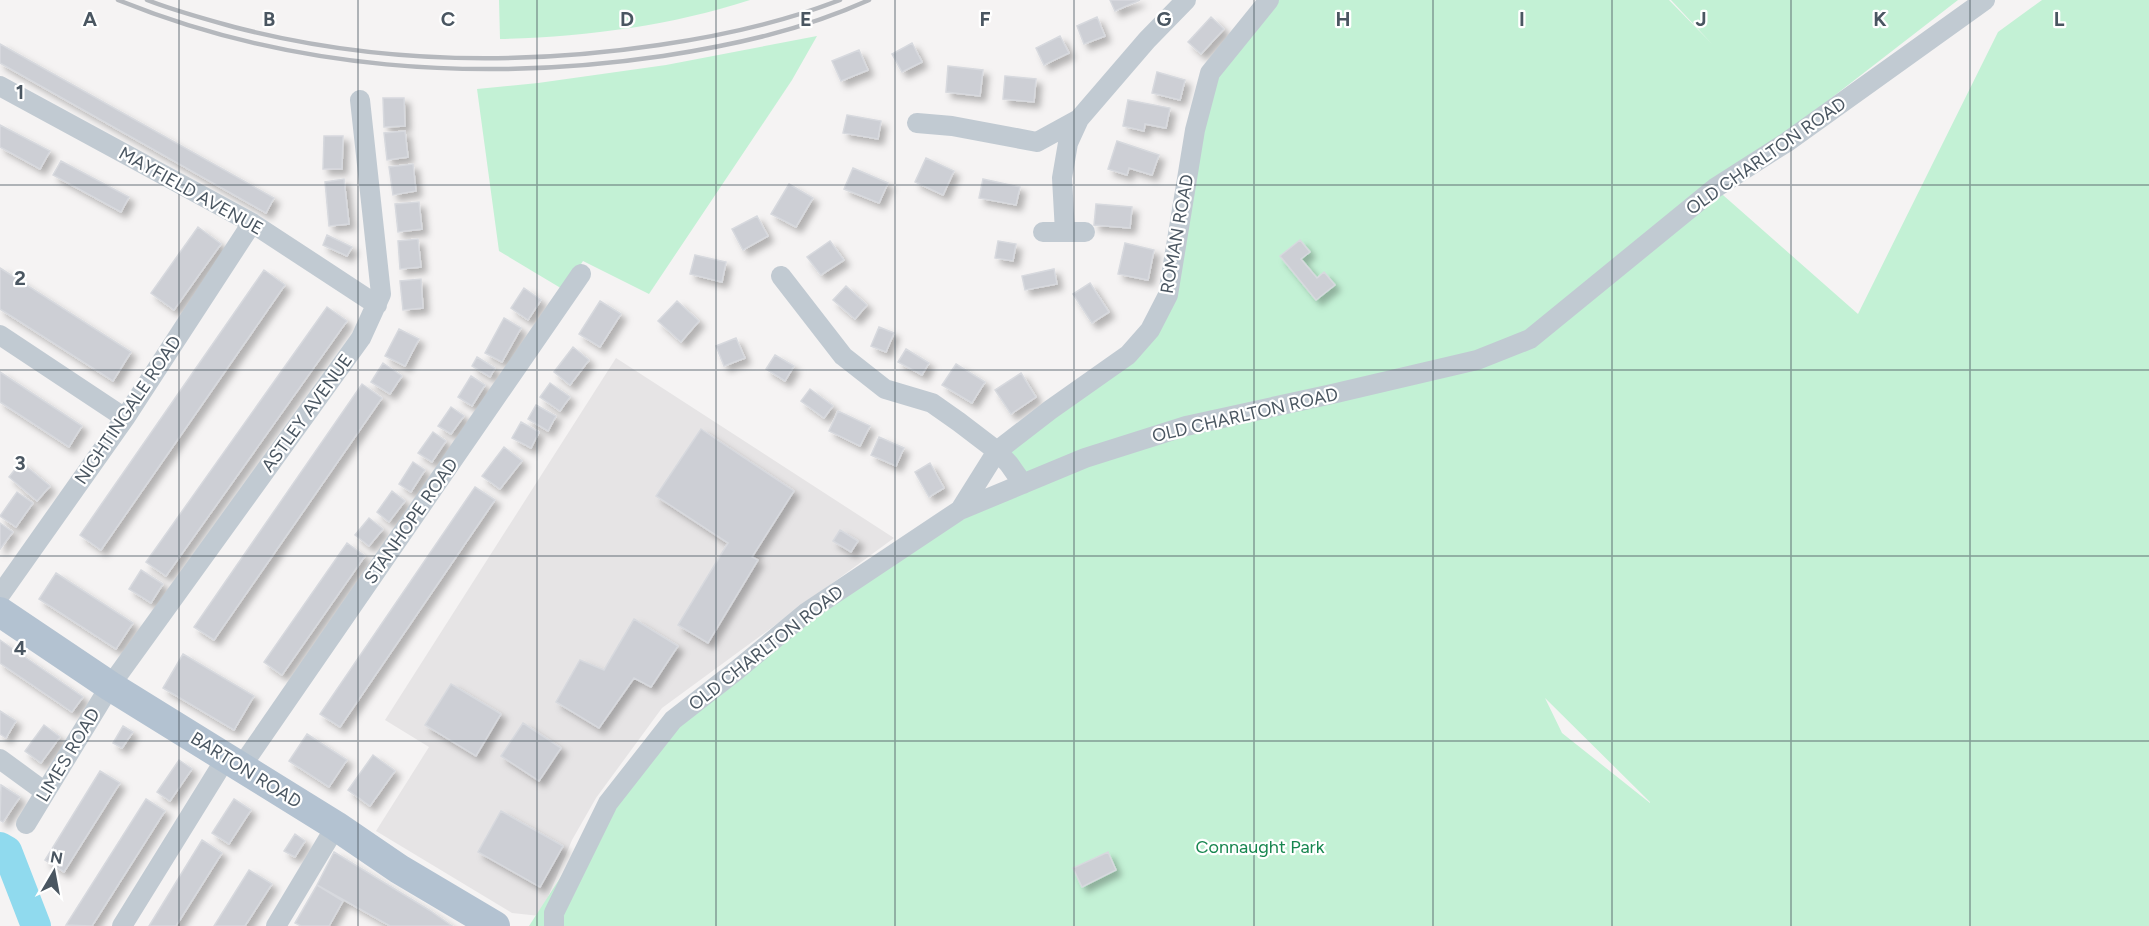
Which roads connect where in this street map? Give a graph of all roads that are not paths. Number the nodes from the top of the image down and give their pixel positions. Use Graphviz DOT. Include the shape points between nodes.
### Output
graph roads {
  1 [pos="1186,0"];
  2 [pos="1269,0"];
  3 [pos="1984,0"];
  4 [pos="0,86"];
  5 [pos="360,100"];
  6 [pos="1079,120"];
  7 [pos="917,123"];
  8 [pos="1037,142"];
  9 [pos="1062,178"];
  10 [pos="252,223"];
  11 [pos="1042,232"];
  12 [pos="581,274"];
  13 [pos="781,276"];
  14 [pos="377,305"];
  15 [pos="0,335"];
  16 [pos="125,418"];
  17 [pos="997,451"];
  18 [pos="1023,484"];
  19 [pos="960,510"];
  20 [pos="0,595"];
  21 [pos="0,612"];
  22 [pos="110,686"];
  23 [pos="0,759"];
  24 [pos="233,762"];
  25 [pos="45,792"];
  26 [pos="26,824"];
  27 [pos="336,826"];
  28 [pos="281,924"];
  29 [pos="122,926"];
  30 [pos="495,926"];
  31 [pos="554,926"];
  1 -- 6 [label="street"];
  2 -- 17 [label="street, ROMAN ROAD" via="1210,73 1195,130 1168,295 1150,330 1128,355"];
  3 -- 18 [label="street, OLD CHARLTON ROAD" via="1787,142 1714,188 1530,339 1477,360 1186,426 1085,458"];
  4 -- 10 [label="street, MAYFIELD AVENUE"];
  5 -- 14 [label="street, ASTLEY AVENUE" via="381,294"];
  6 -- 8 [label="street"];
  6 -- 9 [label="street" via="1068,143"];
  7 -- 8 [label="street"];
  8 -- 9 [label="street" via="1054,157"];
  9 -- 11 [label="street" via="1075,232"];
  10 -- 14 [label="street, MAYFIELD AVENUE"];
  10 -- 16 [label="street, NIGHTINGALE ROAD"];
  12 -- 24 [label="street, STANHOPE ROAD"];
  13 -- 17 [label="street" via="843,356 885,389 932,403"];
  14 -- 22 [label="street, ASTLEY AVENUE" via="361,338"];
  15 -- 16 [label="street"];
  16 -- 20 [label="street, NIGHTINGALE ROAD"];
  17 -- 18 [label="street"];
  17 -- 19 [label="street, ROMAN ROAD"];
  18 -- 19 [label="street, OLD CHARLTON ROAD"];
  19 -- 31 [label="street, OLD CHARLTON ROAD" via="807,612 673,720 608,804 554,913"];
  21 -- 22 [label="main road, BARTON ROAD"];
  22 -- 24 [label="main road, BARTON ROAD"];
  22 -- 25 [label="street, LIMES ROAD"];
  23 -- 25 [label="street"];
  24 -- 27 [label="main road, BARTON ROAD"];
  24 -- 29 [label="street, STANHOPE ROAD"];
  25 -- 26 [label="street, LIMES ROAD"];
  27 -- 28 [label="street"];
  27 -- 30 [label="main road, BARTON ROAD"];
}
